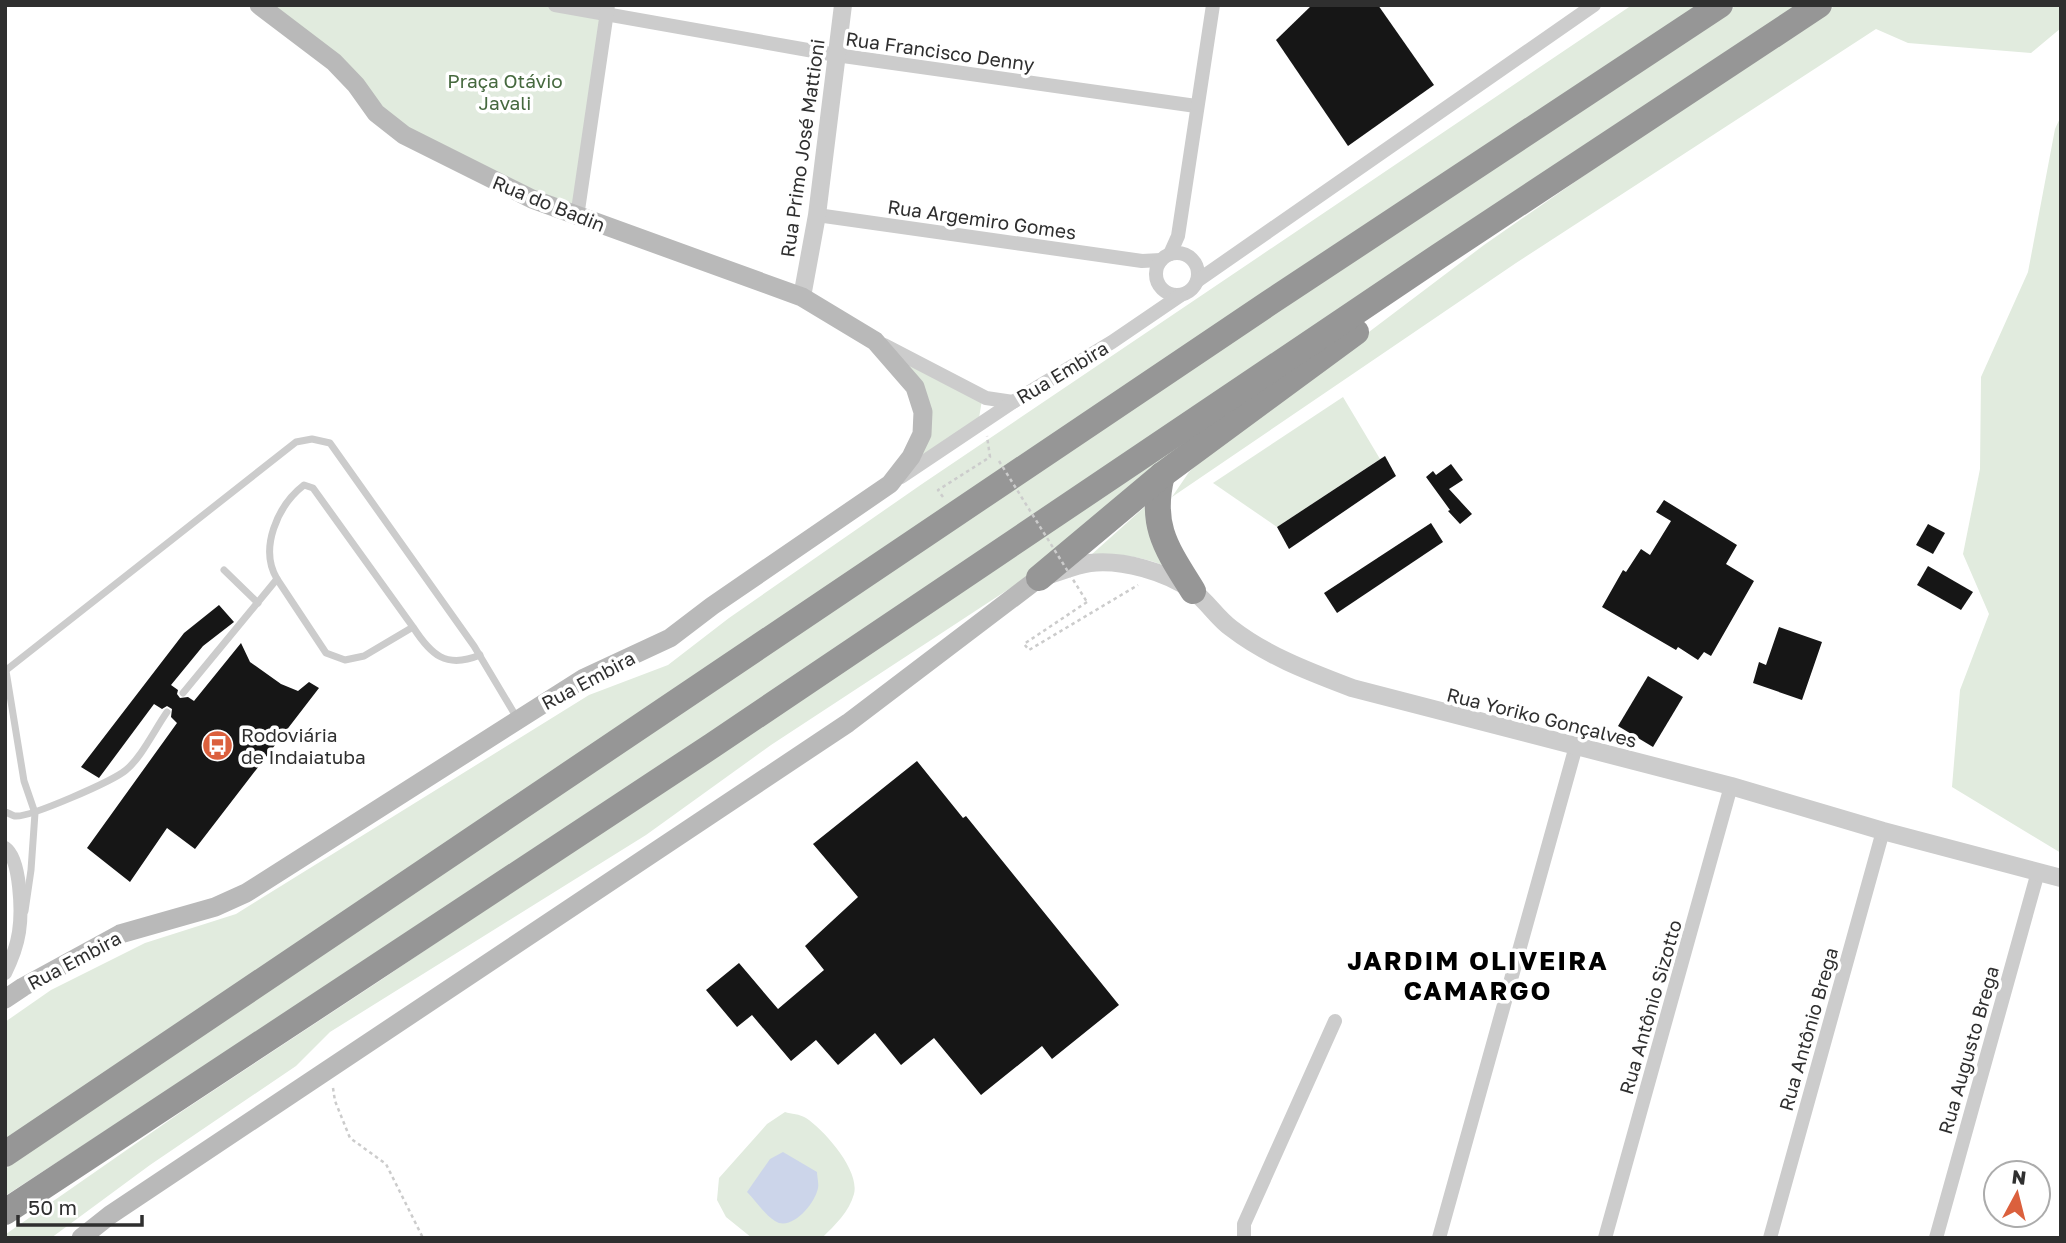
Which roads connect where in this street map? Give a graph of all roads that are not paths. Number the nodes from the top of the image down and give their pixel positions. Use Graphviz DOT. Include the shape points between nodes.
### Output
graph roads {
  1 [pos="259,5"];
  2 [pos="555,5"];
  3 [pos="843,5"];
  4 [pos="1213,5"];
  5 [pos="1594,5"];
  6 [pos="1720,5"];
  7 [pos="1819,5"];
  8 [pos="607,9"];
  9 [pos="836,55"];
  10 [pos="1196,106"];
  11 [pos="817,215"];
  12 [pos="577,217"];
  13 [pos="1438,256"];
  14 [pos="1166,265"];
  15 [pos="1197,274"];
  16 [pos="1181,295"];
  17 [pos="802,297"];
  18 [pos="1146,317"];
  19 [pos="875,341"];
  20 [pos="1013,402"];
  21 [pos="1162,475"];
  22 [pos="890,484"];
  23 [pos="224,570"];
  24 [pos="1039,578"];
  25 [pos="277,579"];
  26 [pos="1192,591"];
  27 [pos="258,603"];
  28 [pos="413,627"];
  29 [pos="480,655"];
  30 [pos="6,671"];
  31 [pos="183,693"];
  32 [pos="167,712"];
  33 [pos="518,719"];
  34 [pos="1576,746"];
  35 [pos="1731,786"];
  36 [pos="5,811"];
  37 [pos="36,813"];
  38 [pos="1883,831"];
  39 [pos="5,848"];
  40 [pos="2038,872"];
  41 [pos="2061,878"];
  42 [pos="19,931"];
  43 [pos="5,973"];
  44 [pos="5,999"];
  45 [pos="1335,1021"];
  46 [pos="117,1137"];
  47 [pos="5,1151"];
  48 [pos="5,1212"];
  49 [pos="5,1222"];
  50 [pos="81,1238"];
  51 [pos="1244,1238"];
  52 [pos="1439,1238"];
  53 [pos="1605,1238"];
  54 [pos="1770,1238"];
  55 [pos="1936,1238"];
  1 -- 12 [label="main road, Rua do Badin" via="334,62 389,125 463,166"];
  2 -- 8 [label="street, Rua Francisco Denny"];
  3 -- 9 [label="street, Rua Primo José Mattioni"];
  4 -- 10 [label="street"];
  5 -- 15 [label="street" via="1216,268"];
  6 -- 47 [label="highway"];
  7 -- 13 [label="highway"];
  8 -- 9 [label="street, Rua Francisco Denny"];
  8 -- 12 [label="street"];
  9 -- 10 [label="street, Rua Francisco Denny"];
  9 -- 11 [label="street, Rua Primo José Mattioni"];
  10 -- 14 [label="street" via="1178,236"];
  11 -- 14 [label="street, Rua Argemiro Gomes"];
  11 -- 17 [label="street, Rua Primo José Mattioni"];
  12 -- 17 [label="main road, Rua do Badin"];
  13 -- 21 [label="highway" via="1407,295"];
  13 -- 46 [label="highway" via="713,745"];
  14 -- 15 [label="street, Rua Argemiro Gomes"];
  14 -- 16 [label="street" via="1167,294"];
  14 -- 18 [label="street"];
  15 -- 16 [label="street, Rua Embira" via="1194,287"];
  16 -- 18 [label="street, Rua Embira"];
  17 -- 19 [label="main road, Rua do Badin"];
  18 -- 20 [label="street, Rua Embira"];
  19 -- 20 [label="street, Rua do Badin" via="986,398"];
  19 -- 22 [label="main road, Rua do Badin" via="915,387 923,412 922,434"];
  20 -- 22 [label="street, Rua Embira"];
  21 -- 24 [label="highway"];
  21 -- 26 [label="highway" via="1156,510 1159,529"];
  22 -- 33 [label="main road, Rua Embira" via="670,638 584,678"];
  23 -- 27 [label="lane"];
  24 -- 26 [label="street, Rua Yoriko Gonçalves" via="1105,562 1157,574"];
  24 -- 50 [label="main road" via="848,723"];
  25 -- 27 [label="lane"];
  25 -- 28 [label="lane" via="326,653 345,660 364,656"];
  25 -- 28 [label="lane" via="268,558 278,514 304,485 313,488"];
  26 -- 34 [label="street, Rua Yoriko Gonçalves" via="1231,628 1305,671 1365,692"];
  27 -- 31 [label="lane"];
  28 -- 29 [label="lane" via="436,656 468,660"];
  29 -- 30 [label="lane" via="330,443 312,439 296,442"];
  29 -- 33 [label="lane"];
  30 -- 37 [label="lane" via="24,781"];
  32 -- 37 [label="lane" via="128,769"];
  33 -- 44 [label="main road, Rua Embira" via="246,893 215,907 120,934"];
  34 -- 35 [label="street, Rua Yoriko Gonçalves"];
  34 -- 52 [label="street"];
  35 -- 38 [label="street, Rua Yoriko Gonçalves"];
  35 -- 53 [label="street, Rua Antônio Sizotto"];
  36 -- 37 [label="lane" via="14,816"];
  37 -- 42 [label="lane" via="27,901"];
  38 -- 40 [label="street, Rua Yoriko Gonçalves"];
  38 -- 54 [label="street, Rua Antônio Brega"];
  39 -- 42 [label="street" via="16,862"];
  40 -- 41 [label="street, Rua Yoriko Gonçalves"];
  40 -- 55 [label="street, Rua Augusto Brega"];
  42 -- 43 [label="street"];
  45 -- 51 [label="street" via="1244,1224"];
  46 -- 48 [label="highway"];
  46 -- 49 [label="highway"];
}
